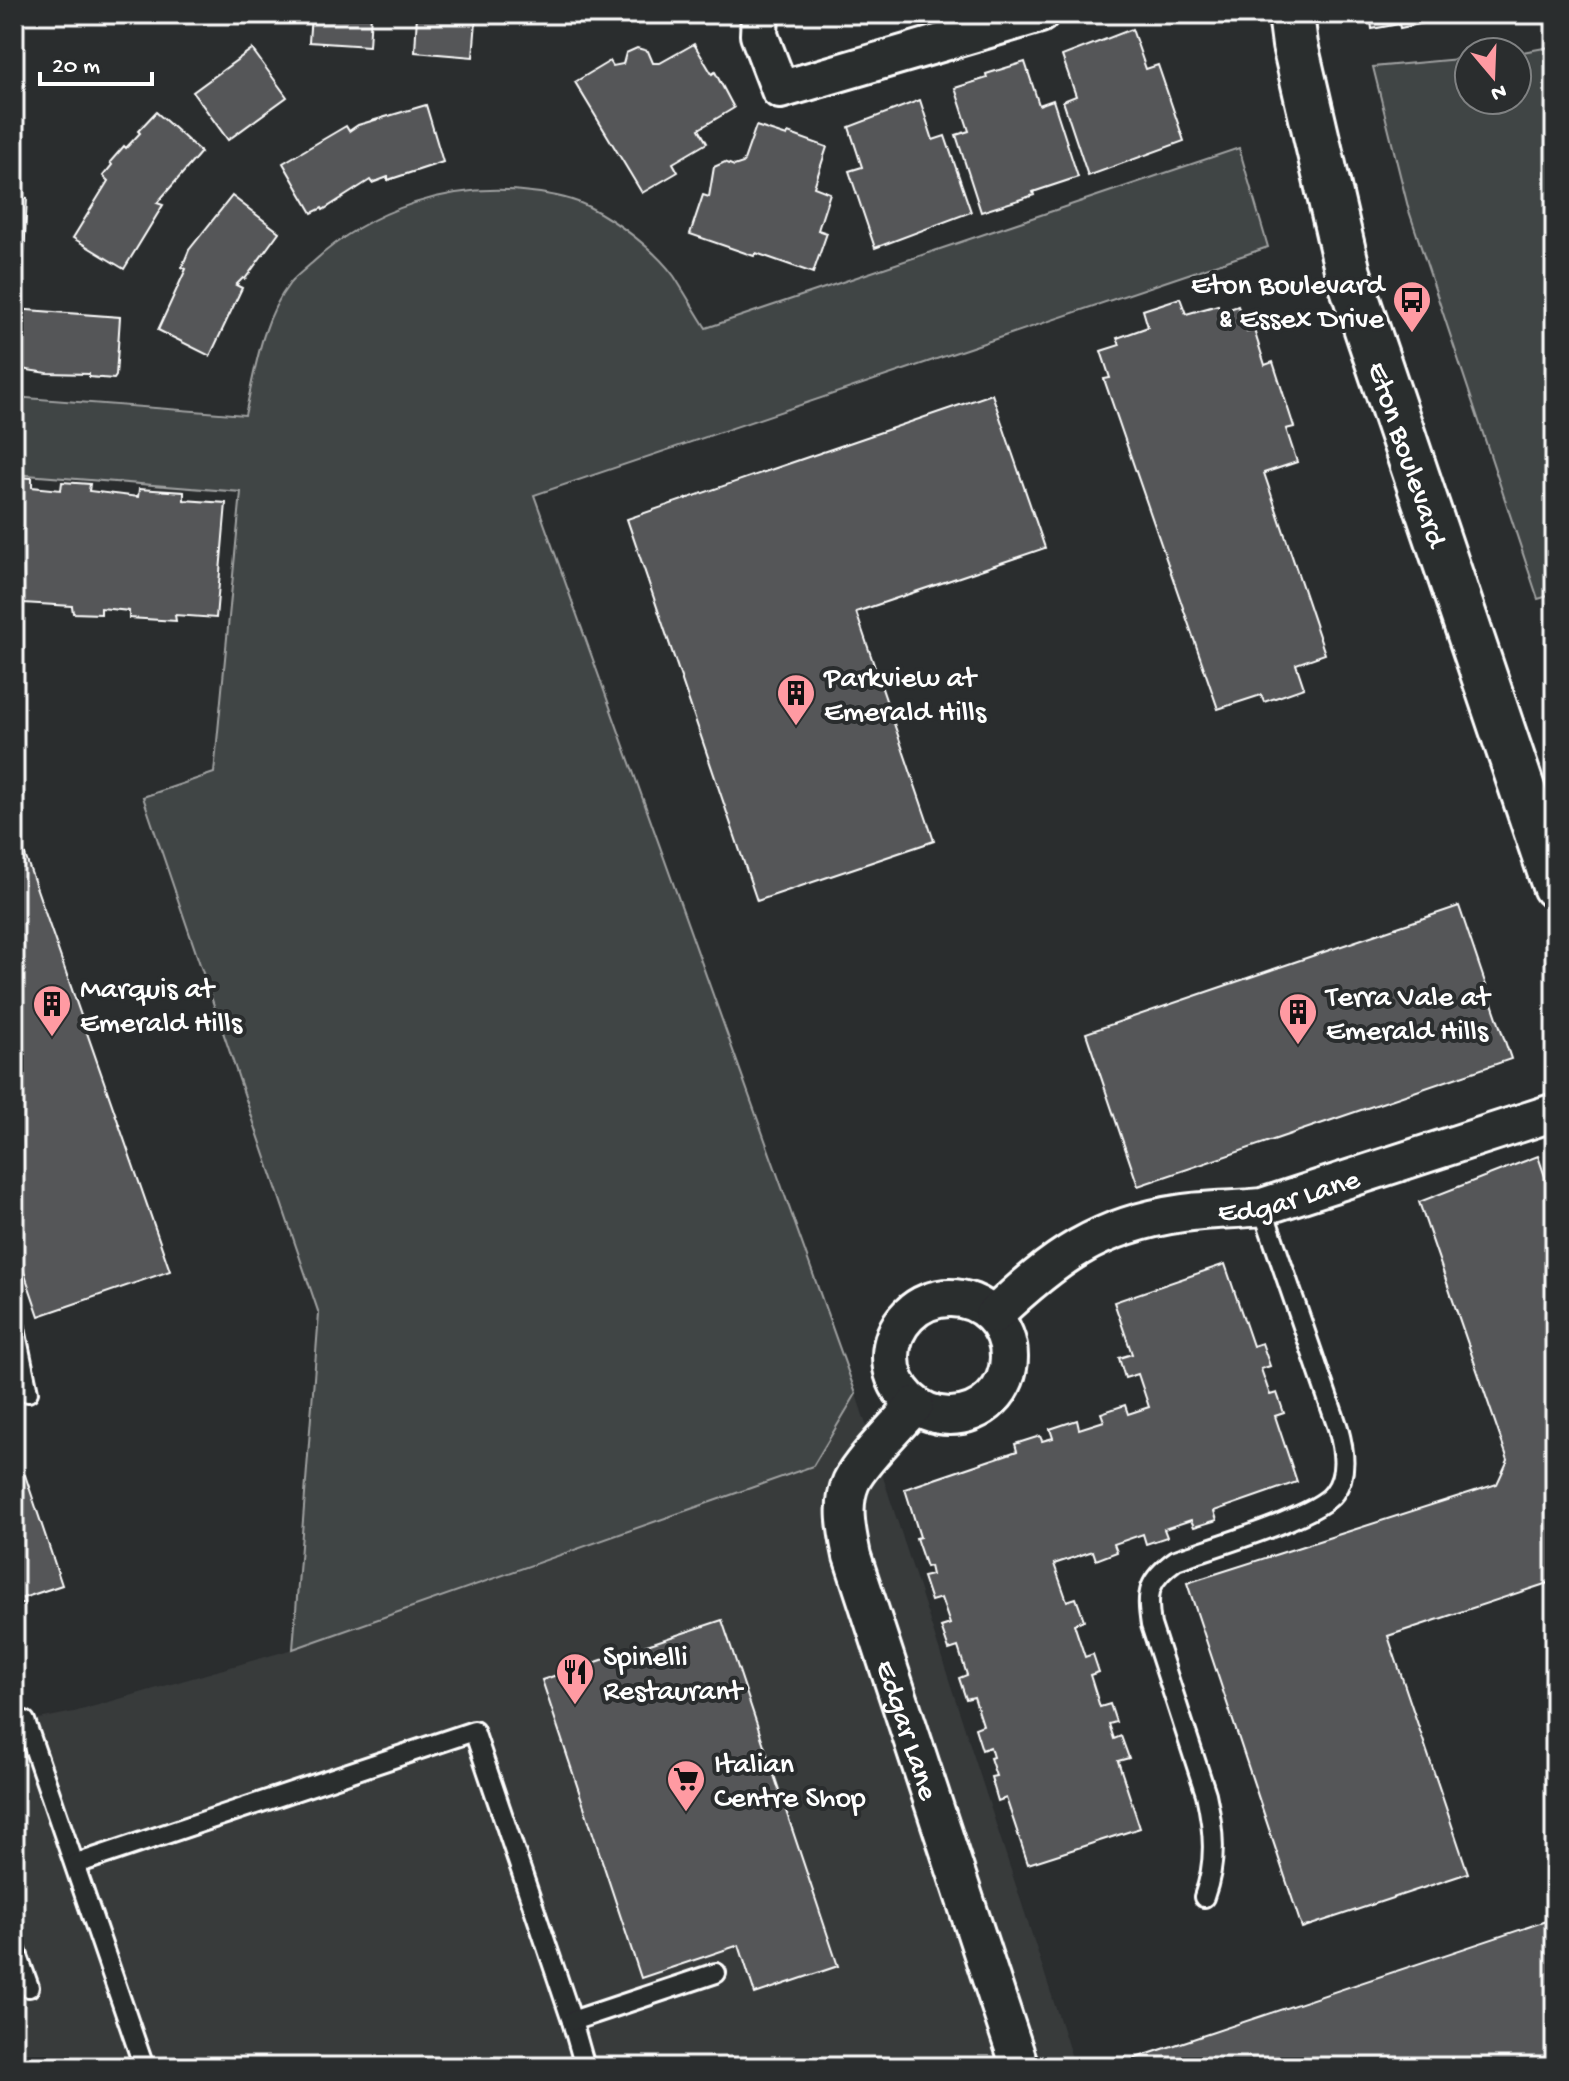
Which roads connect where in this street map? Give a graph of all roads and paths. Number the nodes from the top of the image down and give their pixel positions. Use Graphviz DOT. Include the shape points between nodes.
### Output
graph roads {
  1 [pos="760,14"];
  2 [pos="1040,14"];
  3 [pos="1291,14"];
  4 [pos="1552,865"];
  5 [pos="1555,1112"];
  6 [pos="1262,1207"];
  7 [pos="993,1316"];
  8 [pos="14,1324"];
  9 [pos="28,1392"];
  10 [pos="915,1405"];
  11 [pos="20,1722"];
  12 [pos="76,1864"];
  13 [pos="1204,1897"];
  14 [pos="14,1945"];
  15 [pos="716,1973"];
  16 [pos="29,1987"];
  17 [pos="572,2021"];
  18 [pos="144,2067"];
  19 [pos="585,2067"];
  20 [pos="1020,2067"];
  1 -- 2 [label="street" via="759,35 780,90"];
  3 -- 4 [label="street, Eton Boulevard" via="1348,273"];
  5 -- 6 [label="street, Edgar Lane"];
  6 -- 7 [label="street, Edgar Lane" via="1185,1213 1104,1233 1049,1265"];
  6 -- 13 [label="lane" via="1338,1428 1344,1467 1337,1491 1325,1504 1176,1560 1152,1582 1147,1598 1151,1625 1212,1822 1212,1876"];
  7 -- 10 [label="street" via="1010,1350 1009,1370 988,1404 952,1417"];
  7 -- 10 [label="street" via="958,1298 920,1306 905,1318 895,1335 893,1374"];
  8 -- 9 [label="lane"];
  10 -- 20 [label="street, Edgar Lane" via="852,1481 847,1531"];
  11 -- 12 [label="lane"];
  12 -- 17 [label="lane" via="474,1731"];
  12 -- 18 [label="lane"];
  14 -- 16 [label="lane"];
  15 -- 17 [label="lane"];
  17 -- 19 [label="lane"];
}
